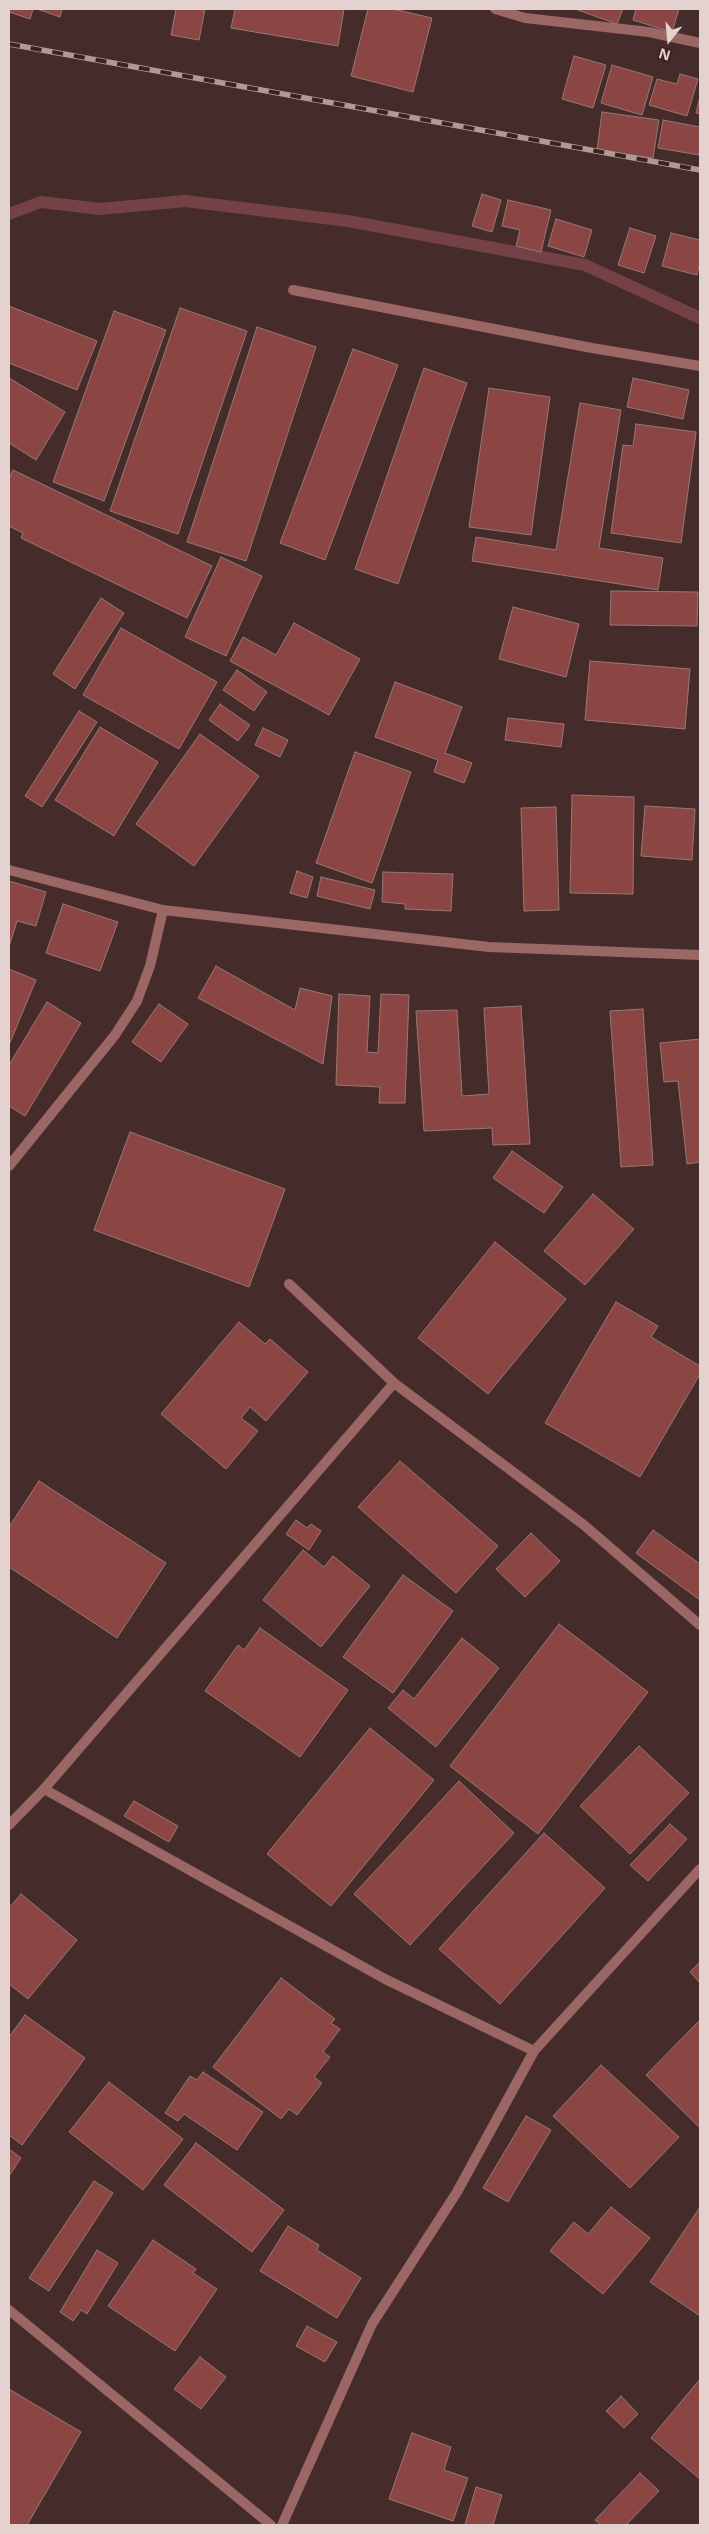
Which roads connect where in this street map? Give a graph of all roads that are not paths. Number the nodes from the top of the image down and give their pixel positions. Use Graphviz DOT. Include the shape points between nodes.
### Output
graph roads {
  1 [pos="495,9"];
  2 [pos="700,43"];
  3 [pos="293,290"];
  4 [pos="700,366"];
  5 [pos="9,870"];
  6 [pos="163,910"];
  7 [pos="700,955"];
  8 [pos="9,1166"];
  9 [pos="289,1284"];
  10 [pos="394,1383"];
  11 [pos="700,1625"];
  12 [pos="44,1790"];
  13 [pos="9,1825"];
  14 [pos="700,1870"];
  15 [pos="534,2051"];
  16 [pos="9,2310"];
  17 [pos="271,2525"];
  18 [pos="282,2525"];
  1 -- 2 [label="street" via="525,18 650,32"];
  3 -- 4 [label="street"];
  5 -- 6 [label="street"];
  6 -- 7 [label="street" via="488,947"];
  6 -- 8 [label="street" via="138,1001 115,1036"];
  9 -- 10 [label="street"];
  10 -- 11 [label="street" via="584,1524"];
  10 -- 12 [label="street"];
  12 -- 13 [label="street"];
  12 -- 15 [label="street" via="384,1979"];
  14 -- 15 [label="street"];
  15 -- 18 [label="street" via="456,2192 372,2324"];
  16 -- 17 [label="street"];
}
